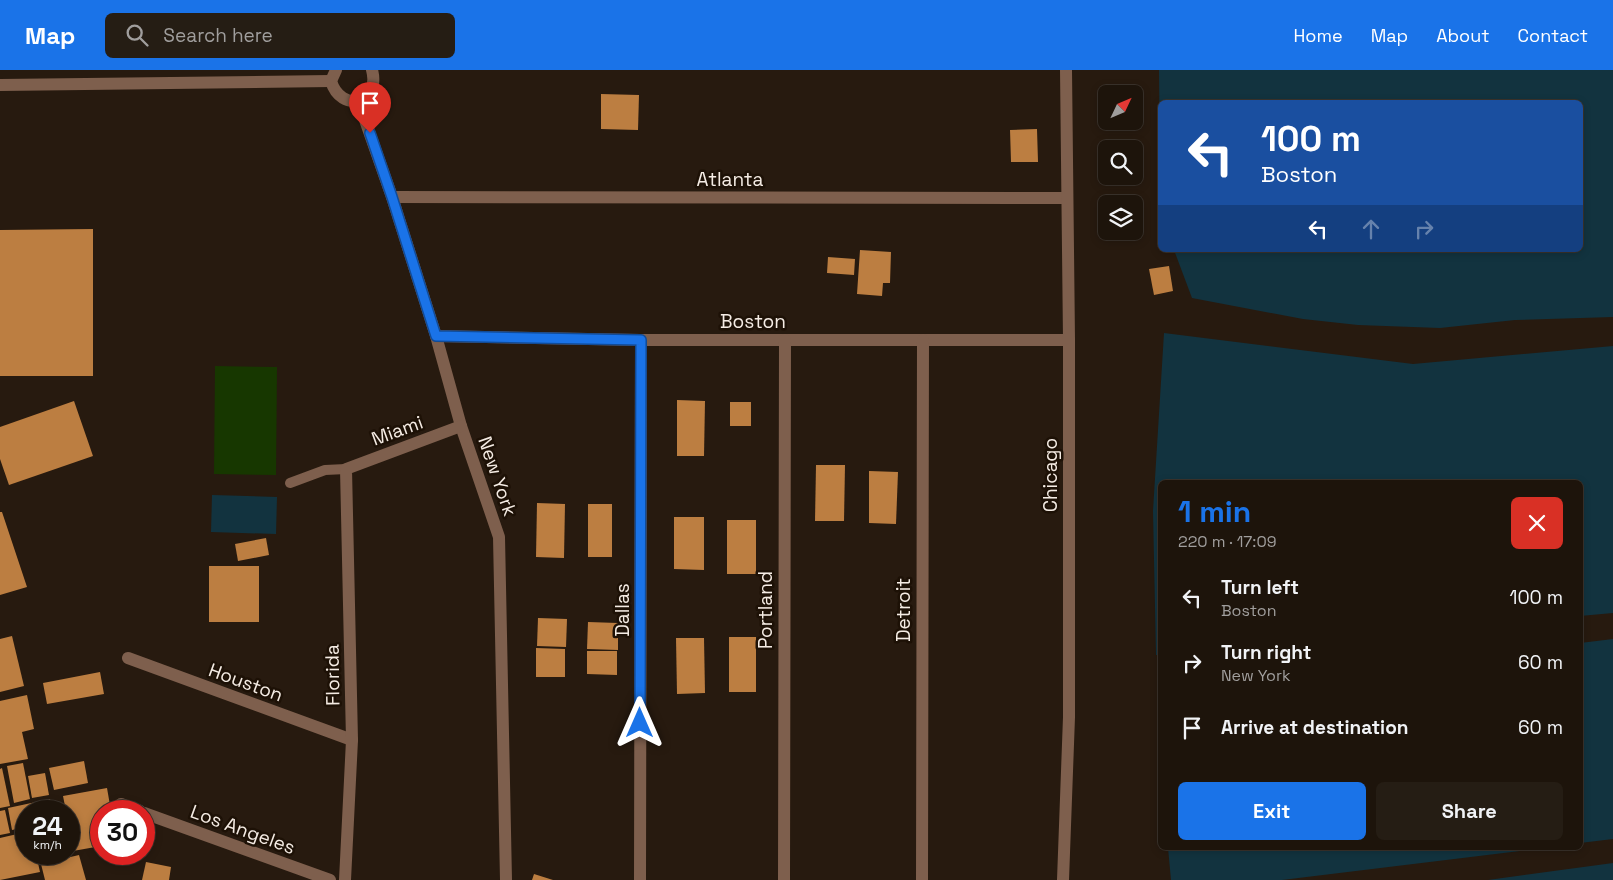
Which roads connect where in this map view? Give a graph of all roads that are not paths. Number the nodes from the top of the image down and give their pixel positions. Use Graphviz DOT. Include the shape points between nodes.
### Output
graph roads {
  1 [pos="372,70"];
  2 [pos="1066,70"];
  3 [pos="333,75"];
  4 [pos="0,85"];
  5 [pos="358,100"];
  6 [pos="392,197"];
  7 [pos="1067,198"];
  8 [pos="436,336"];
  9 [pos="641,340"];
  10 [pos="785,340"];
  11 [pos="923,340"];
  12 [pos="1069,340"];
  13 [pos="461,426"];
  14 [pos="346,469"];
  15 [pos="290,483"];
  16 [pos="128,658"];
  17 [pos="352,740"];
  18 [pos="155,817"];
  19 [pos="330,880"];
  20 [pos="345,880"];
  21 [pos="506,880"];
  22 [pos="640,880"];
  23 [pos="784,880"];
  24 [pos="922,880"];
  25 [pos="1063,880"];
  1 -- 5 [label="street" via="373,88"];
  2 -- 7 [label="street, Chicago"];
  3 -- 4 [label="street"];
  3 -- 5 [label="street" via="334,90 340,97"];
  5 -- 6 [label="street, New York"];
  6 -- 7 [label="street, Atlanta"];
  6 -- 8 [label="street, New York"];
  7 -- 12 [label="street, Chicago"];
  8 -- 9 [label="street, Boston"];
  8 -- 13 [label="street, New York"];
  9 -- 10 [label="street, Boston"];
  9 -- 22 [label="street, Dallas"];
  10 -- 11 [label="street, Boston"];
  10 -- 23 [label="street, Portland"];
  11 -- 12 [label="street, Boston"];
  11 -- 24 [label="street, Detroit"];
  12 -- 25 [label="street, Chicago" via="1069,717"];
  13 -- 14 [label="street, Miami"];
  13 -- 21 [label="street, New York" via="499,537"];
  14 -- 15 [label="lane" via="325,470"];
  14 -- 17 [label="street, Florida"];
  16 -- 17 [label="street, Houston"];
  17 -- 20 [label="street, Florida"];
  18 -- 19 [label="street, Los Angeles"];
}
